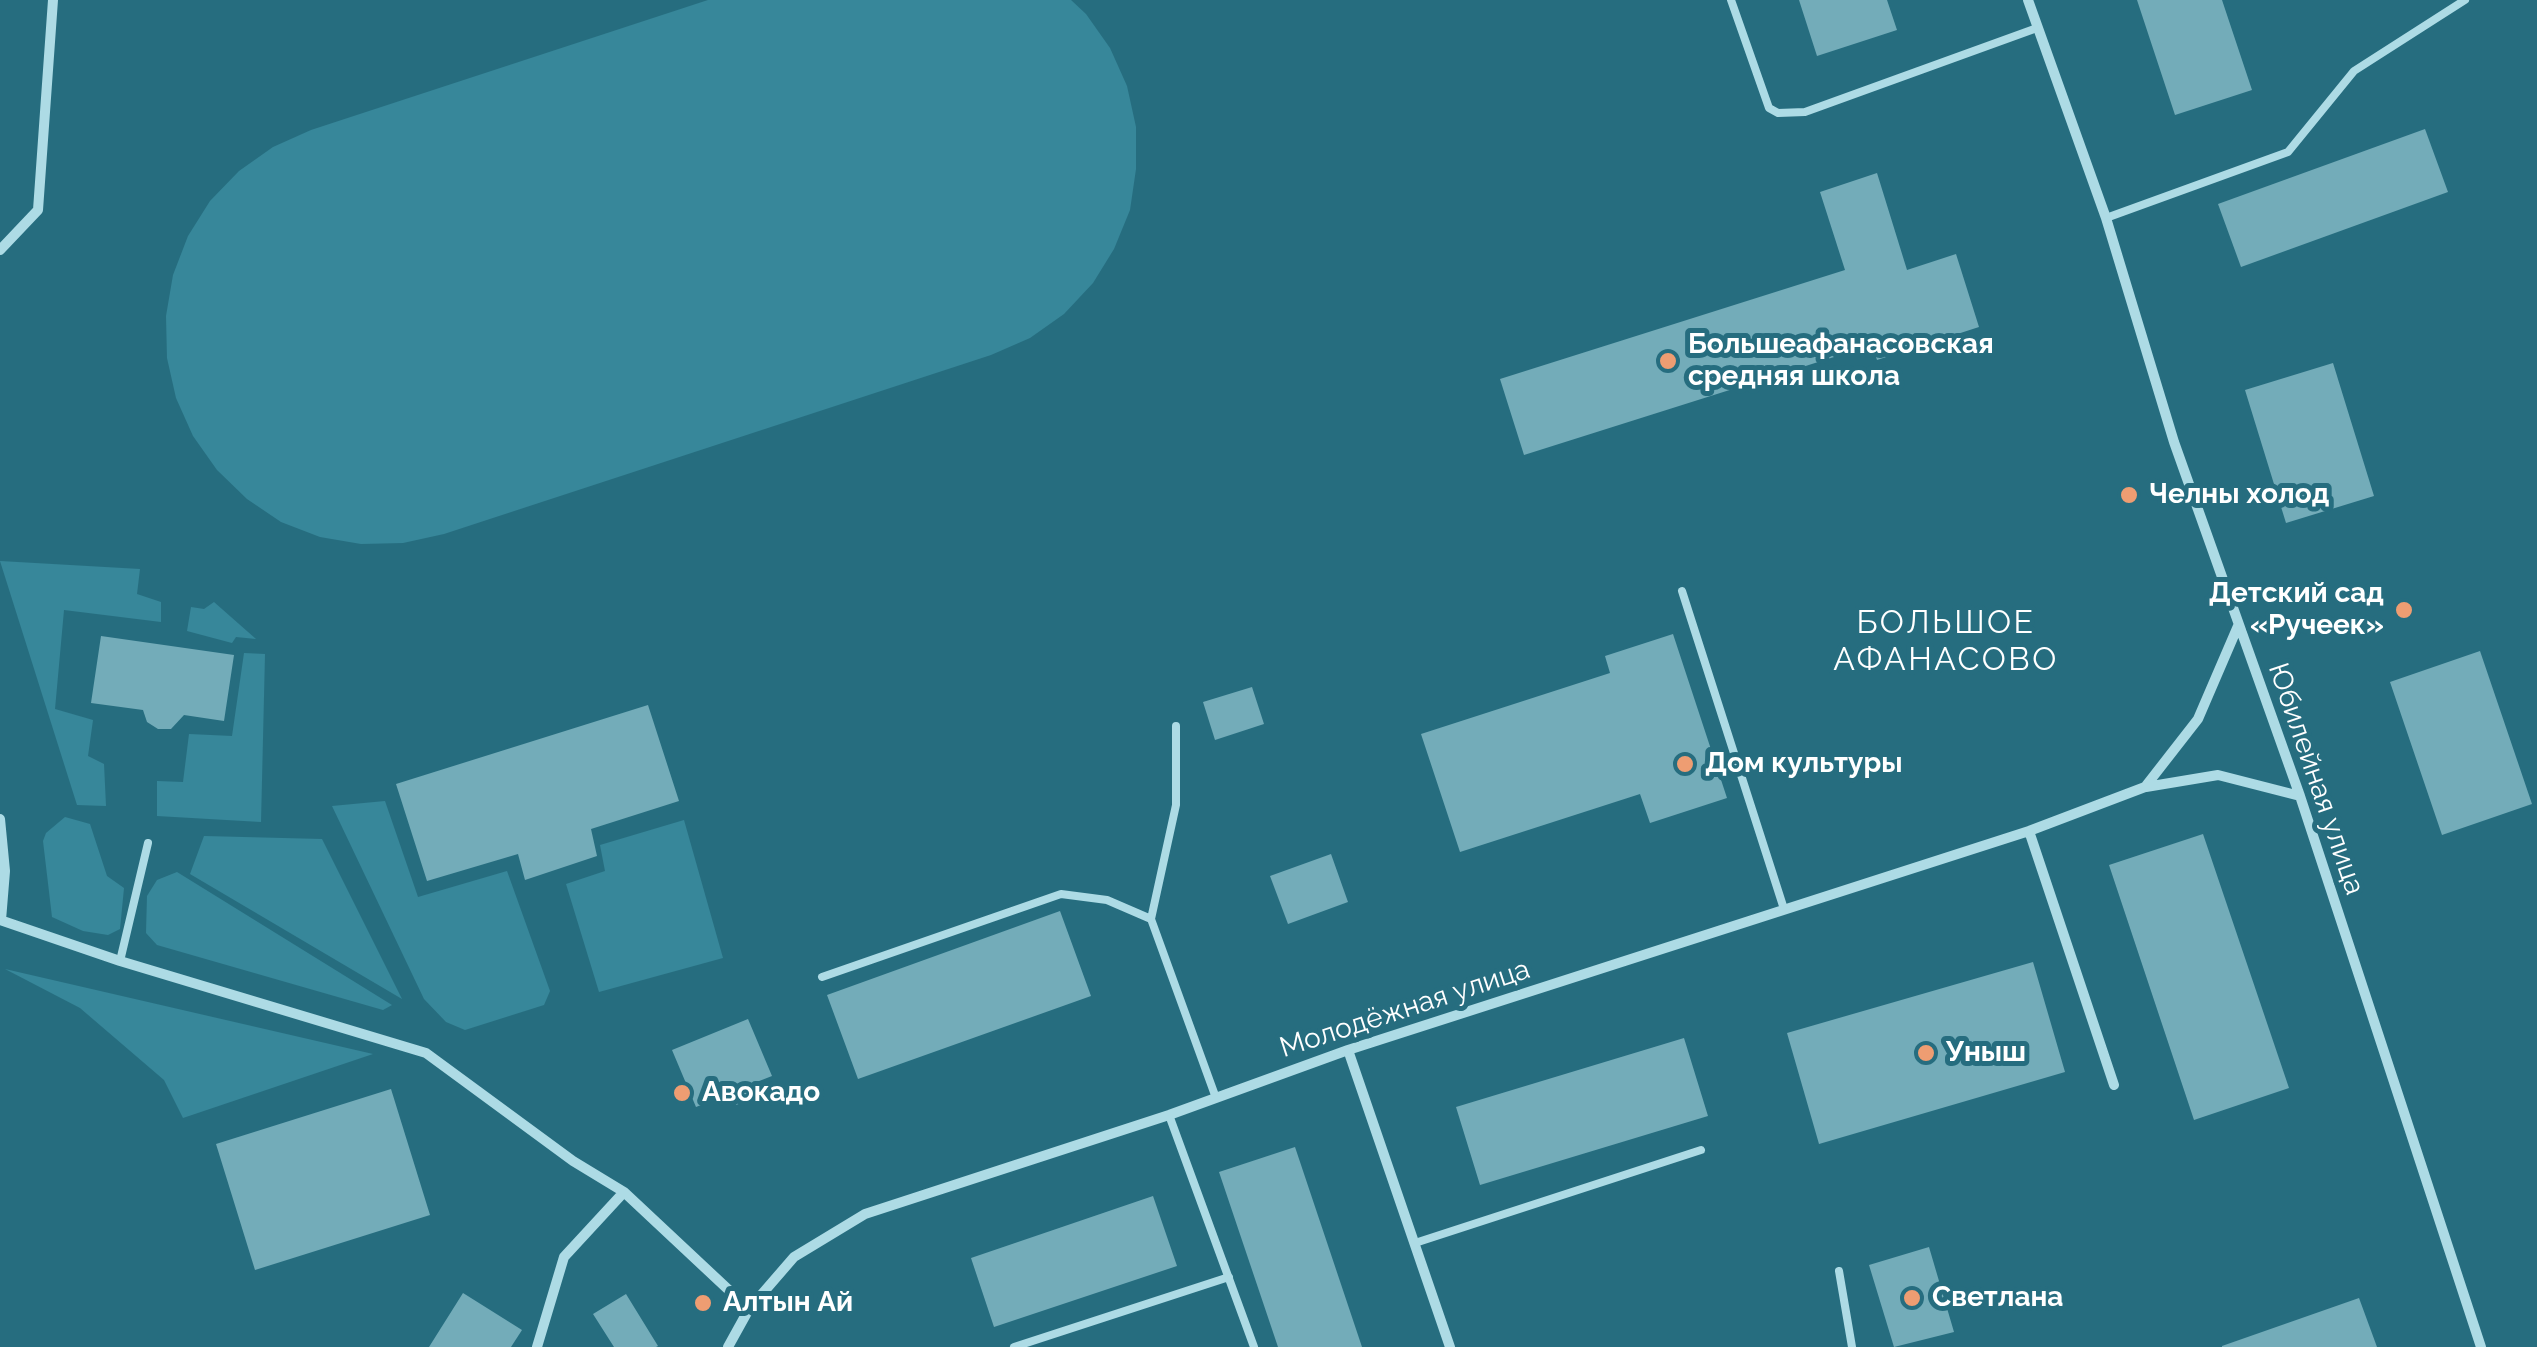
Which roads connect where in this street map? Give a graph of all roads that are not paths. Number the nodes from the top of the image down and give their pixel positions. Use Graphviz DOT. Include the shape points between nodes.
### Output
graph roads {
  1 [pos="54,0"];
  2 [pos="1732,0"];
  3 [pos="2028,0"];
  4 [pos="2465,0"];
  5 [pos="2037,28"];
  6 [pos="2106,218"];
  7 [pos="0,250"];
  8 [pos="1682,591"];
  9 [pos="2238,626"];
  10 [pos="1176,726"];
  11 [pos="2145,787"];
  12 [pos="2300,796"];
  13 [pos="0,819"];
  14 [pos="2028,831"];
  15 [pos="148,843"];
  16 [pos="1784,909"];
  17 [pos="1150,919"];
  18 [pos="0,921"];
  19 [pos="120,962"];
  20 [pos="822,977"];
  21 [pos="1348,1050"];
  22 [pos="2114,1085"];
  23 [pos="1216,1098"];
  24 [pos="1169,1115"];
  25 [pos="1701,1150"];
  26 [pos="624,1192"];
  27 [pos="1415,1243"];
  28 [pos="1838,1271"];
  29 [pos="1229,1276"];
  30 [pos="749,1309"];
  31 [pos="538,1347"];
  32 [pos="728,1347"];
  33 [pos="1014,1347"];
  34 [pos="1254,1347"];
  35 [pos="1450,1347"];
  36 [pos="1852,1347"];
  37 [pos="2481,1347"];
  1 -- 7 [label="street" via="38,210"];
  2 -- 5 [label="lane" via="1768,108 1778,112 1805,112"];
  3 -- 5 [label="street, Юбилейная улица"];
  4 -- 6 [label="lane" via="2354,70 2288,152"];
  5 -- 6 [label="street, Юбилейная улица"];
  6 -- 9 [label="street, Юбилейная улица"];
  8 -- 16 [label="lane"];
  9 -- 11 [label="street" via="2198,718"];
  9 -- 12 [label="street, Юбилейная улица"];
  10 -- 17 [label="lane" via="1176,804"];
  11 -- 12 [label="street, Молодёжная улица" via="2218,775"];
  11 -- 14 [label="street, Молодёжная улица"];
  12 -- 37 [label="street, Юбилейная улица"];
  13 -- 18 [label="street" via="6,871"];
  14 -- 16 [label="street, Молодёжная улица"];
  14 -- 22 [label="street"];
  15 -- 19 [label="lane"];
  16 -- 21 [label="street, Молодёжная улица"];
  17 -- 20 [label="lane" via="1107,900 1060,894"];
  17 -- 23 [label="lane"];
  18 -- 19 [label="street"];
  19 -- 26 [label="street" via="426,1052"];
  21 -- 23 [label="street, Молодёжная улица"];
  21 -- 27 [label="street"];
  23 -- 24 [label="street, Молодёжная улица"];
  24 -- 29 [label="lane"];
  24 -- 30 [label="street, Молодёжная улица" via="865,1214 794,1257"];
  25 -- 27 [label="lane"];
  26 -- 30 [label="street"];
  26 -- 31 [label="street" via="564,1257"];
  27 -- 35 [label="street"];
  28 -- 36 [label="lane"];
  29 -- 33 [label="lane"];
  29 -- 34 [label="lane"];
  30 -- 32 [label="street, Молодёжная улица"];
}
